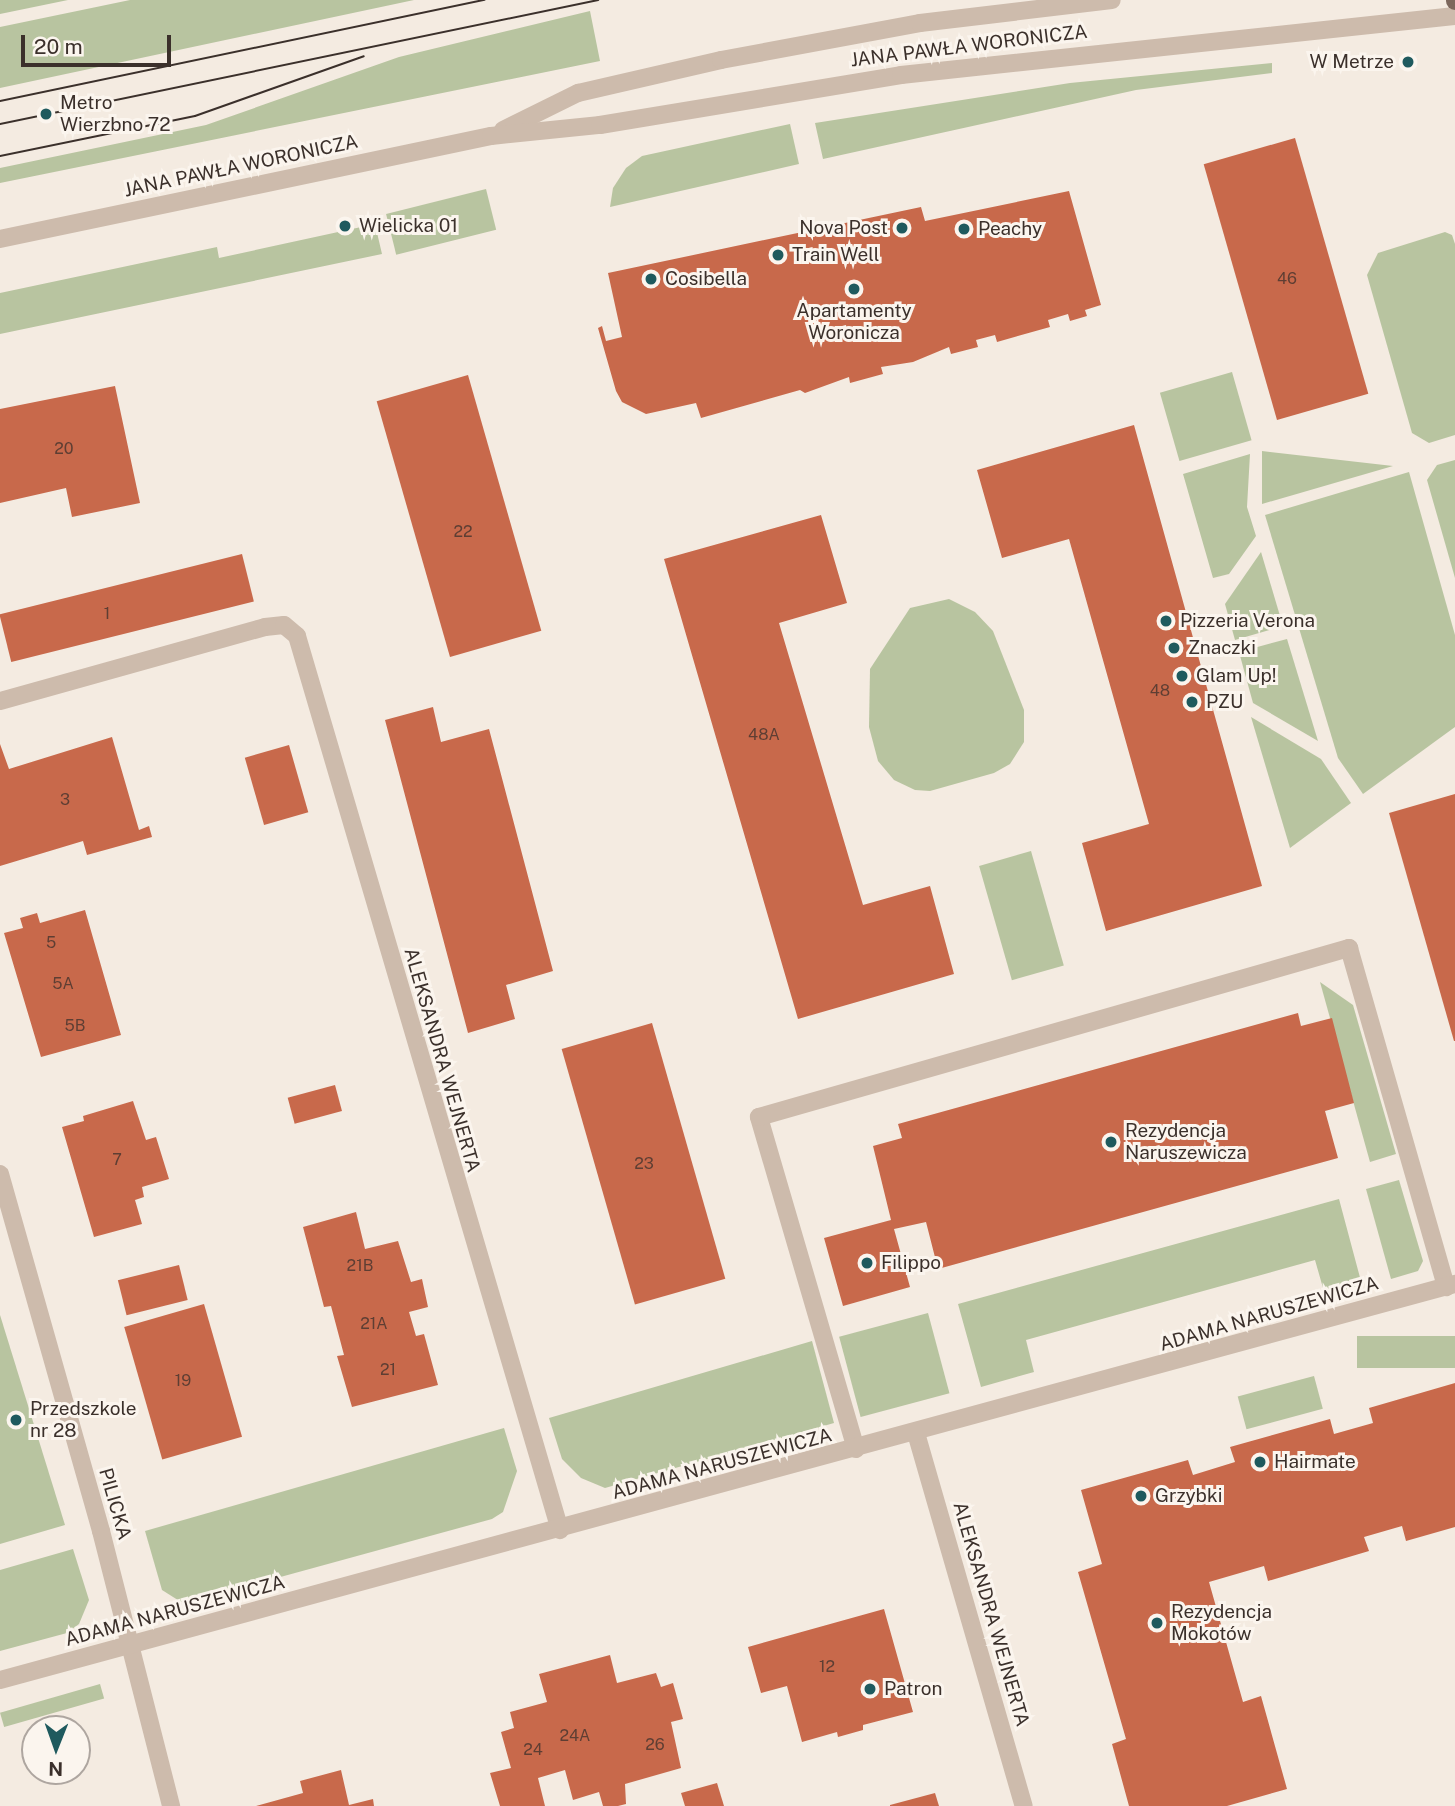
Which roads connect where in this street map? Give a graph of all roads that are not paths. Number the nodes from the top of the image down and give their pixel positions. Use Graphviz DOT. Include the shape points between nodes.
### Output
graph roads {
  1 [pos="1112,0"];
  2 [pos="1455,16"];
  3 [pos="491,136"];
  4 [pos="0,239"];
  5 [pos="0,701"];
  6 [pos="0,1174"];
  7 [pos="1450,1286"];
  8 [pos="916,1433"];
  9 [pos="856,1449"];
  10 [pos="560,1530"];
  11 [pos="131,1644"];
  12 [pos="0,1681"];
  13 [pos="171,1806"];
  14 [pos="1024,1806"];
  1 -- 3 [label="street, JANA PAWŁA WORONICZA" via="920,23 721,60 578,93"];
  2 -- 3 [label="street, JANA PAWŁA WORONICZA" via="901,75 600,125"];
  3 -- 4 [label="street, JANA PAWŁA WORONICZA"];
  5 -- 10 [label="street, ALEKSANDRA WEJNERTA" via="265,627 284,625 297,636"];
  6 -- 11 [label="street, PILICKA"];
  7 -- 8 [label="street, ADAMA NARUSZEWICZA"];
  7 -- 9 [label="street" via="1349,948 760,1116"];
  8 -- 9 [label="street, ADAMA NARUSZEWICZA"];
  8 -- 14 [label="street, ALEKSANDRA WEJNERTA"];
  9 -- 10 [label="street, ADAMA NARUSZEWICZA"];
  10 -- 11 [label="street, ADAMA NARUSZEWICZA"];
  11 -- 12 [label="street, ADAMA NARUSZEWICZA"];
  11 -- 13 [label="street, PILICKA"];
}
